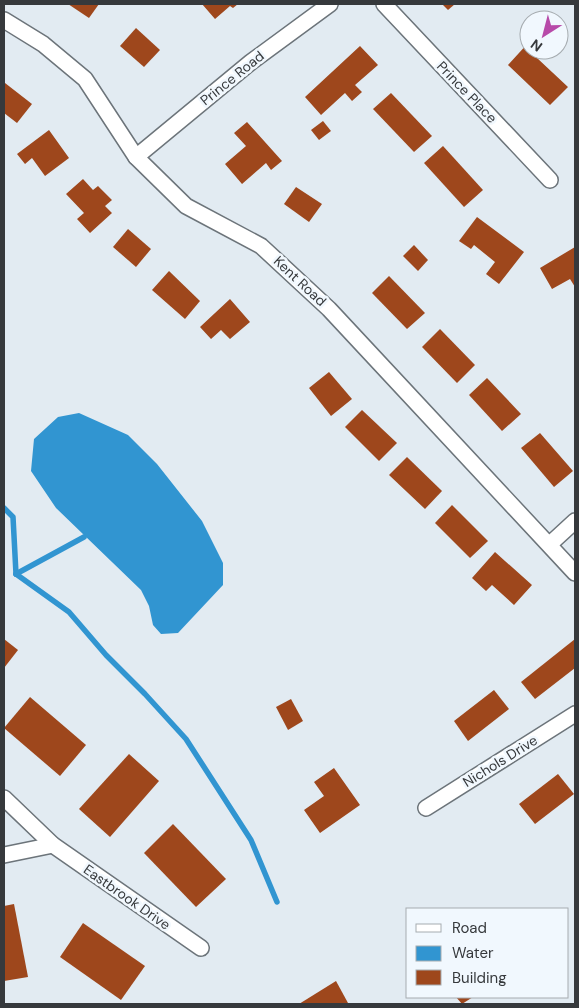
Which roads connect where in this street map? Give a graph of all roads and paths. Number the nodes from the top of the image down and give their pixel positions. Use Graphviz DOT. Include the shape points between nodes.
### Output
graph roads {
  1 [pos="330,4"];
  2 [pos="384,4"];
  3 [pos="4,20"];
  4 [pos="136,157"];
  5 [pos="550,180"];
  6 [pos="575,520"];
  7 [pos="550,544"];
  8 [pos="575,572"];
  9 [pos="575,714"];
  10 [pos="4,798"];
  11 [pos="426,808"];
  12 [pos="53,845"];
  13 [pos="4,855"];
  14 [pos="201,948"];
  1 -- 4 [label="street, Prince Road" via="251,62"];
  2 -- 5 [label="street, Prince Place"];
  3 -- 4 [label="street, Kent Road" via="42,44 85,79"];
  4 -- 7 [label="street, Kent Road" via="186,206 261,246 322,302"];
  6 -- 7 [label="street"];
  7 -- 8 [label="street, Kent Road"];
  9 -- 11 [label="street, Nichols Drive"];
  10 -- 12 [label="street, Eastbrook Drive"];
  12 -- 13 [label="street"];
  12 -- 14 [label="street, Eastbrook Drive"];
}
